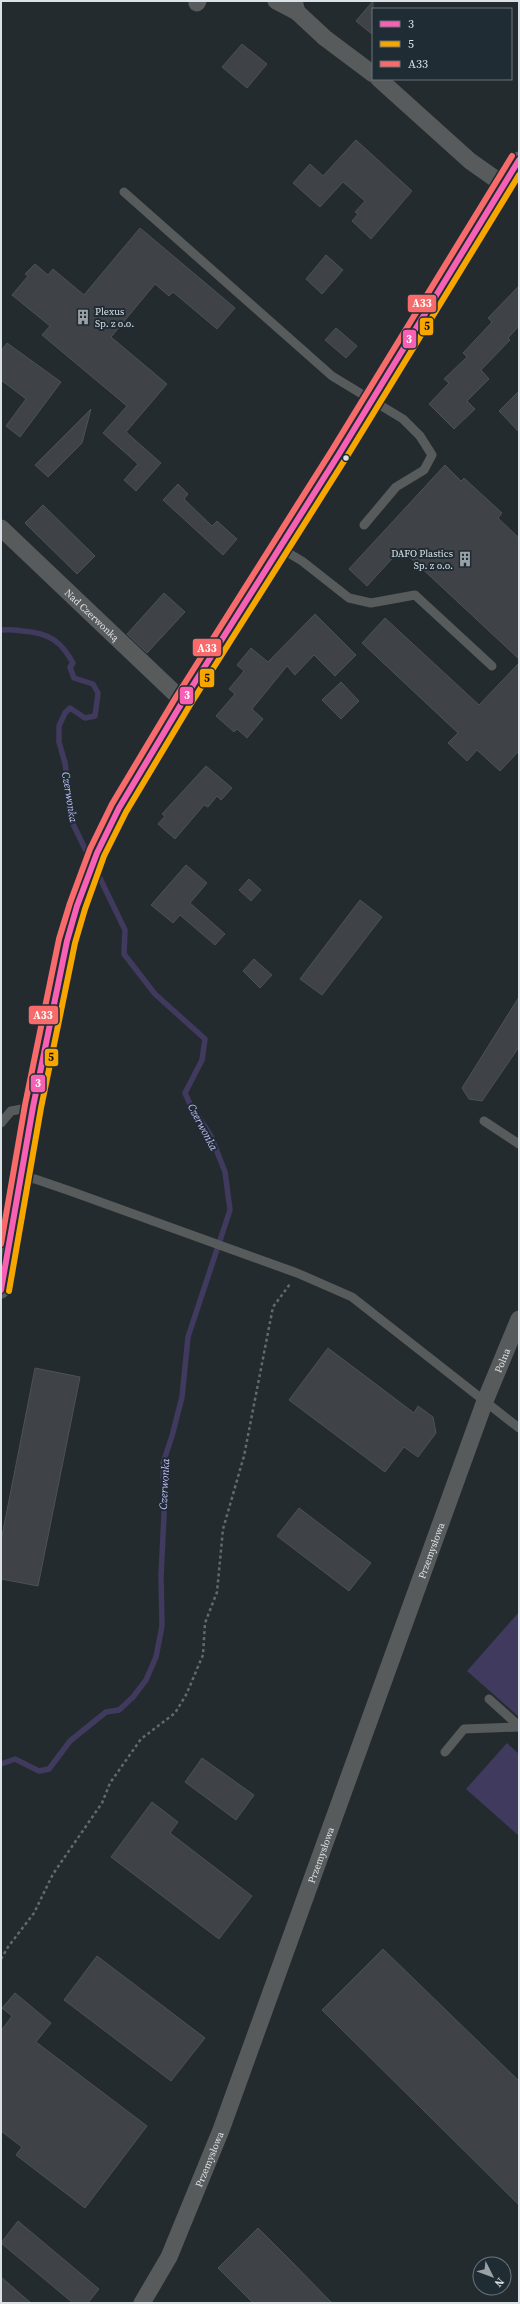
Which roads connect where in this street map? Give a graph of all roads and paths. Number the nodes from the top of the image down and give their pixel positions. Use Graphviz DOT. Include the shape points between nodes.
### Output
graph roads {
  1 [pos="276,1"];
  2 [pos="296,7"];
  3 [pos="372,73"];
  4 [pos="380,80"];
  5 [pos="519,160"];
  6 [pos="504,185"];
  7 [pos="124,192"];
  8 [pos="372,400"];
  9 [pos="364,525"];
  10 [pos="1,528"];
  11 [pos="280,548"];
  12 [pos="492,666"];
  13 [pos="182,702"];
  14 [pos="33,1107"];
  15 [pos="484,1121"];
  16 [pos="1,1123"];
  17 [pos="519,1144"];
  18 [pos="21,1178"];
  19 [pos="297,1273"];
  20 [pos="1,1290"];
  21 [pos="519,1318"];
  22 [pos="485,1401"];
  23 [pos="519,1428"];
  24 [pos="489,1699"];
  25 [pos="519,1727"];
  26 [pos="445,1752"];
  27 [pos="1,1959"];
  28 [pos="142,2303"];
  1 -- 2 [label="street"];
  2 -- 3 [label="street" via="325,38"];
  4 -- 6 [label="street" via="470,161"];
  5 -- 6 [label="street"];
  6 -- 8 [label="street"];
  7 -- 8 [label="lane" via="332,376"];
  8 -- 9 [label="lane" via="403,419 420,436 432,454 424,470 396,487"];
  8 -- 11 [label="street"];
  10 -- 13 [label="street, Nad Czerwonką"];
  11 -- 12 [label="lane" via="302,561 350,598 371,603 415,596"];
  11 -- 13 [label="street"];
  13 -- 14 [label="street" via="119,808 97,853 67,941"];
  14 -- 16 [label="lane" via="11,1111"];
  14 -- 18 [label="street"];
  15 -- 17 [label="lane"];
  18 -- 19 [label="lane" via="36,1179 70,1190"];
  18 -- 20 [label="street"];
  19 -- 22 [label="lane" via="352,1297"];
  19 -- 27 [label="path" via="273,1308 244,1456 223,1529 217,1592 206,1623 203,1655 186,1695 175,1713 141,1739 114,1776 102,1802 53,1874 34,1913"];
  21 -- 22 [label="street, Polna" via="502,1365"];
  22 -- 23 [label="lane"];
  22 -- 28 [label="street, Przemysłowa" via="221,2130 169,2257"];
  24 -- 25 [label="lane"];
  25 -- 26 [label="lane" via="464,1729"];
}
